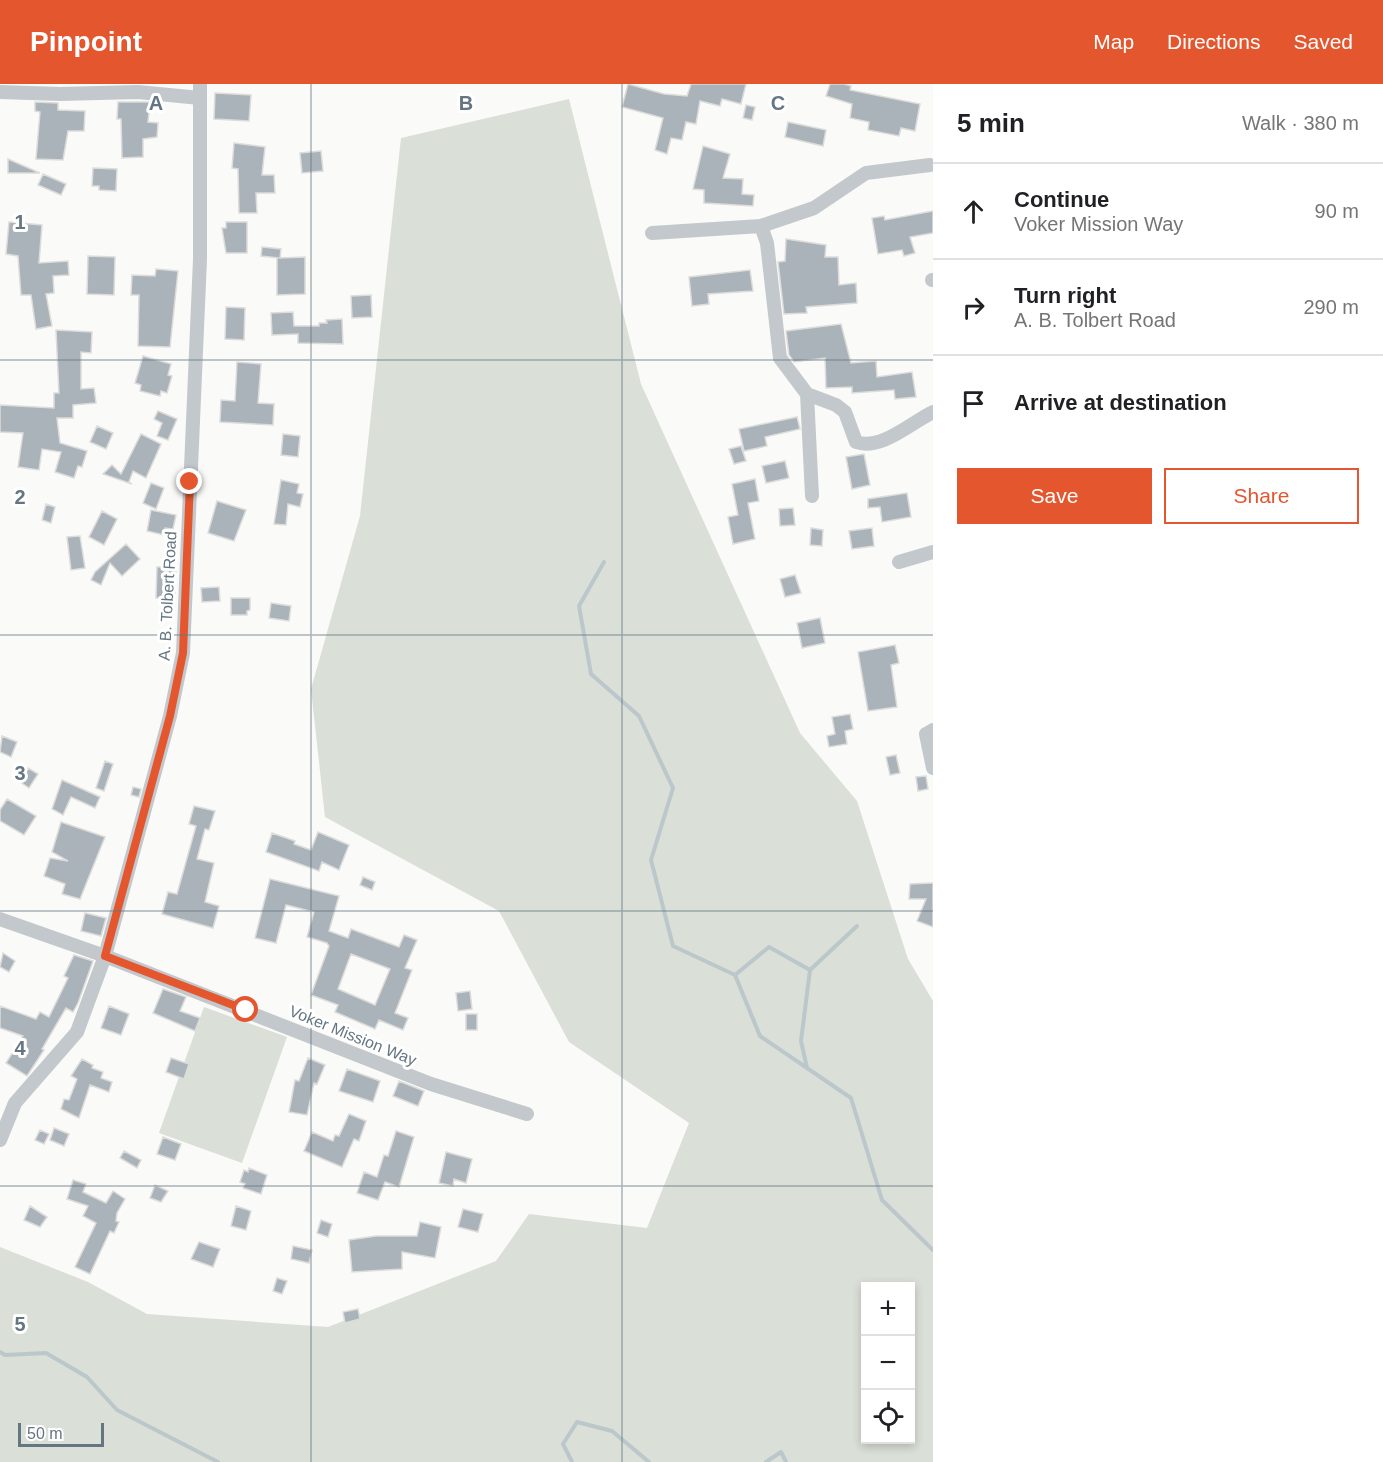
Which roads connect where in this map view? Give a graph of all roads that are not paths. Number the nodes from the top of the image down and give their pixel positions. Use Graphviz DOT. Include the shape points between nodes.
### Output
graph roads {
  1 [pos="200,91"];
  2 [pos="0,92"];
  3 [pos="932,162"];
  4 [pos="761,226"];
  5 [pos="652,233"];
  6 [pos="807,394"];
  7 [pos="933,411"];
  8 [pos="812,496"];
  9 [pos="933,552"];
  10 [pos="899,562"];
  11 [pos="933,730"];
  12 [pos="933,768"];
  13 [pos="0,919"];
  14 [pos="105,956"];
  15 [pos="527,1114"];
  16 [pos="0,1140"];
  1 -- 2 [label="street"];
  1 -- 14 [label="street, A. B. Tolbert Road" via="200,259 183,653 170,716"];
  3 -- 4 [label="street" via="866,173 814,208"];
  4 -- 5 [label="street"];
  4 -- 6 [label="street" via="767,243 780,358"];
  6 -- 7 [label="street" via="845,412 856,442 865,444 902,432"];
  6 -- 8 [label="street"];
  9 -- 10 [label="street"];
  11 -- 12 [label="street" via="926,734"];
  13 -- 14 [label="street, Voker Mission Way"];
  14 -- 15 [label="street, Voker Mission Way" via="431,1084"];
  14 -- 16 [label="street, A. B. Tolbert Road" via="77,1032 15,1103"];
}
